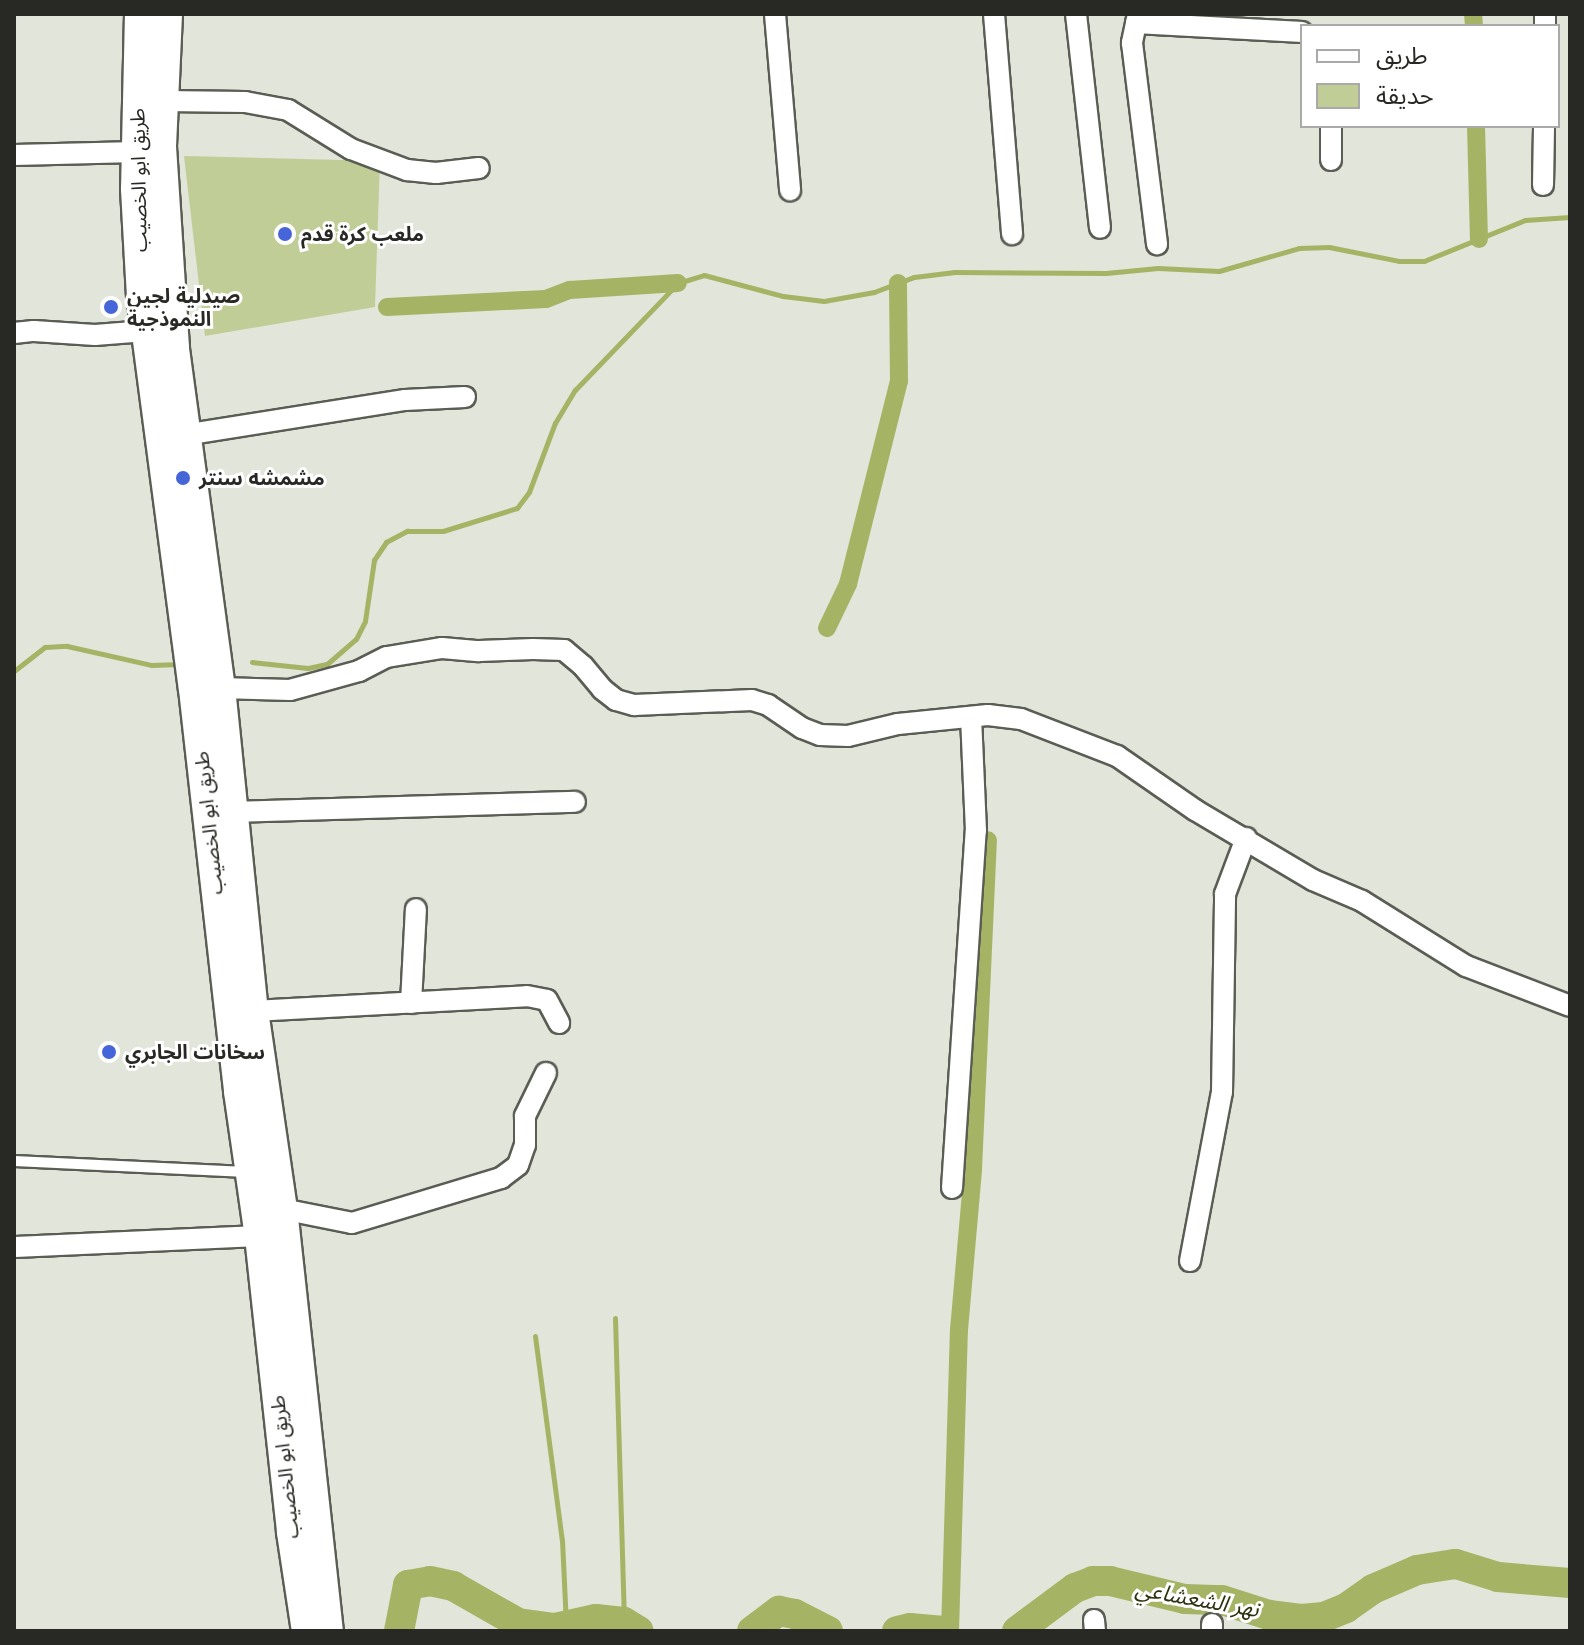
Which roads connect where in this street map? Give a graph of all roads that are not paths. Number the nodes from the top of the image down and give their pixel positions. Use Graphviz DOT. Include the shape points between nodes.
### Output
graph roads {
  1 [pos="140,14"];
  2 [pos="167,14"];
  3 [pos="775,14"];
  4 [pos="994,14"];
  5 [pos="1076,14"];
  6 [pos="1137,19"];
  7 [pos="1300,32"];
  8 [pos="164,101"];
  9 [pos="1331,128"];
  10 [pos="1544,128"];
  11 [pos="137,152"];
  12 [pos="14,155"];
  13 [pos="1331,160"];
  14 [pos="479,168"];
  15 [pos="1543,185"];
  16 [pos="790,190"];
  17 [pos="1100,228"];
  18 [pos="1012,234"];
  19 [pos="1157,244"];
  20 [pos="154,264"];
  21 [pos="146,331"];
  22 [pos="14,333"];
  23 [pos="465,397"];
  24 [pos="184,435"];
  25 [pos="220,688"];
  26 [pos="971,717"];
  27 [pos="575,802"];
  28 [pos="233,812"];
  29 [pos="1246,838"];
  30 [pos="416,909"];
  31 [pos="411,1003"];
  32 [pos="1570,1006"];
  33 [pos="253,1011"];
  34 [pos="559,1023"];
  35 [pos="546,1073"];
  36 [pos="14,1161"];
  37 [pos="251,1173"];
  38 [pos="952,1188"];
  39 [pos="282,1209"];
  40 [pos="260,1236"];
  41 [pos="14,1247"];
  42 [pos="1190,1261"];
  43 [pos="304,1530"];
  44 [pos="307,1631"];
  45 [pos="328,1631"];
  1 -- 11 [label="main road, طريق ابو الخصيب"];
  2 -- 8 [label="main road, طريق ابو الخصيب"];
  3 -- 16 [label="street"];
  4 -- 18 [label="street"];
  5 -- 17 [label="street"];
  6 -- 7 [label="street"];
  6 -- 19 [label="street" via="1132,43"];
  8 -- 14 [label="street" via="245,102 288,110 351,149 407,170"];
  8 -- 20 [label="main road, طريق ابو الخصيب"];
  9 -- 13 [label="street"];
  10 -- 15 [label="street"];
  11 -- 12 [label="street"];
  11 -- 20 [label="main road, طريق ابو الخصيب"];
  20 -- 21 [label="main road, طريق ابو الخصيب"];
  20 -- 24 [label="main road, طريق ابو الخصيب"];
  21 -- 22 [label="street"];
  21 -- 37 [label="main road, طريق ابو الخصيب"];
  23 -- 24 [label="street" via="405,400"];
  24 -- 25 [label="main road, طريق ابو الخصيب"];
  25 -- 26 [label="street" via="290,690 359,671 387,657 442,648 564,650 616,700 634,705 752,700 820,735 848,736 898,724"];
  25 -- 28 [label="main road, طريق ابو الخصيب"];
  26 -- 29 [label="street" via="1021,719 1117,756"];
  26 -- 38 [label="street" via="976,831"];
  27 -- 28 [label="street"];
  28 -- 33 [label="main road, طريق ابو الخصيب"];
  29 -- 32 [label="street" via="1466,966"];
  29 -- 42 [label="street" via="1225,894 1222,1092"];
  30 -- 31 [label="street"];
  31 -- 33 [label="street"];
  31 -- 34 [label="street" via="527,996 547,1000"];
  33 -- 39 [label="main road, طريق ابو الخصيب"];
  35 -- 39 [label="street" via="525,1116 525,1145 518,1165 501,1178 352,1223"];
  36 -- 37 [label="lane"];
  37 -- 40 [label="main road, طريق ابو الخصيب"];
  39 -- 43 [label="main road, طريق ابو الخصيب"];
  40 -- 41 [label="street"];
  40 -- 43 [label="main road, طريق ابو الخصيب"];
  43 -- 44 [label="main road, طريق ابو الخصيب"];
  43 -- 45 [label="main road, طريق ابو الخصيب"];
}
